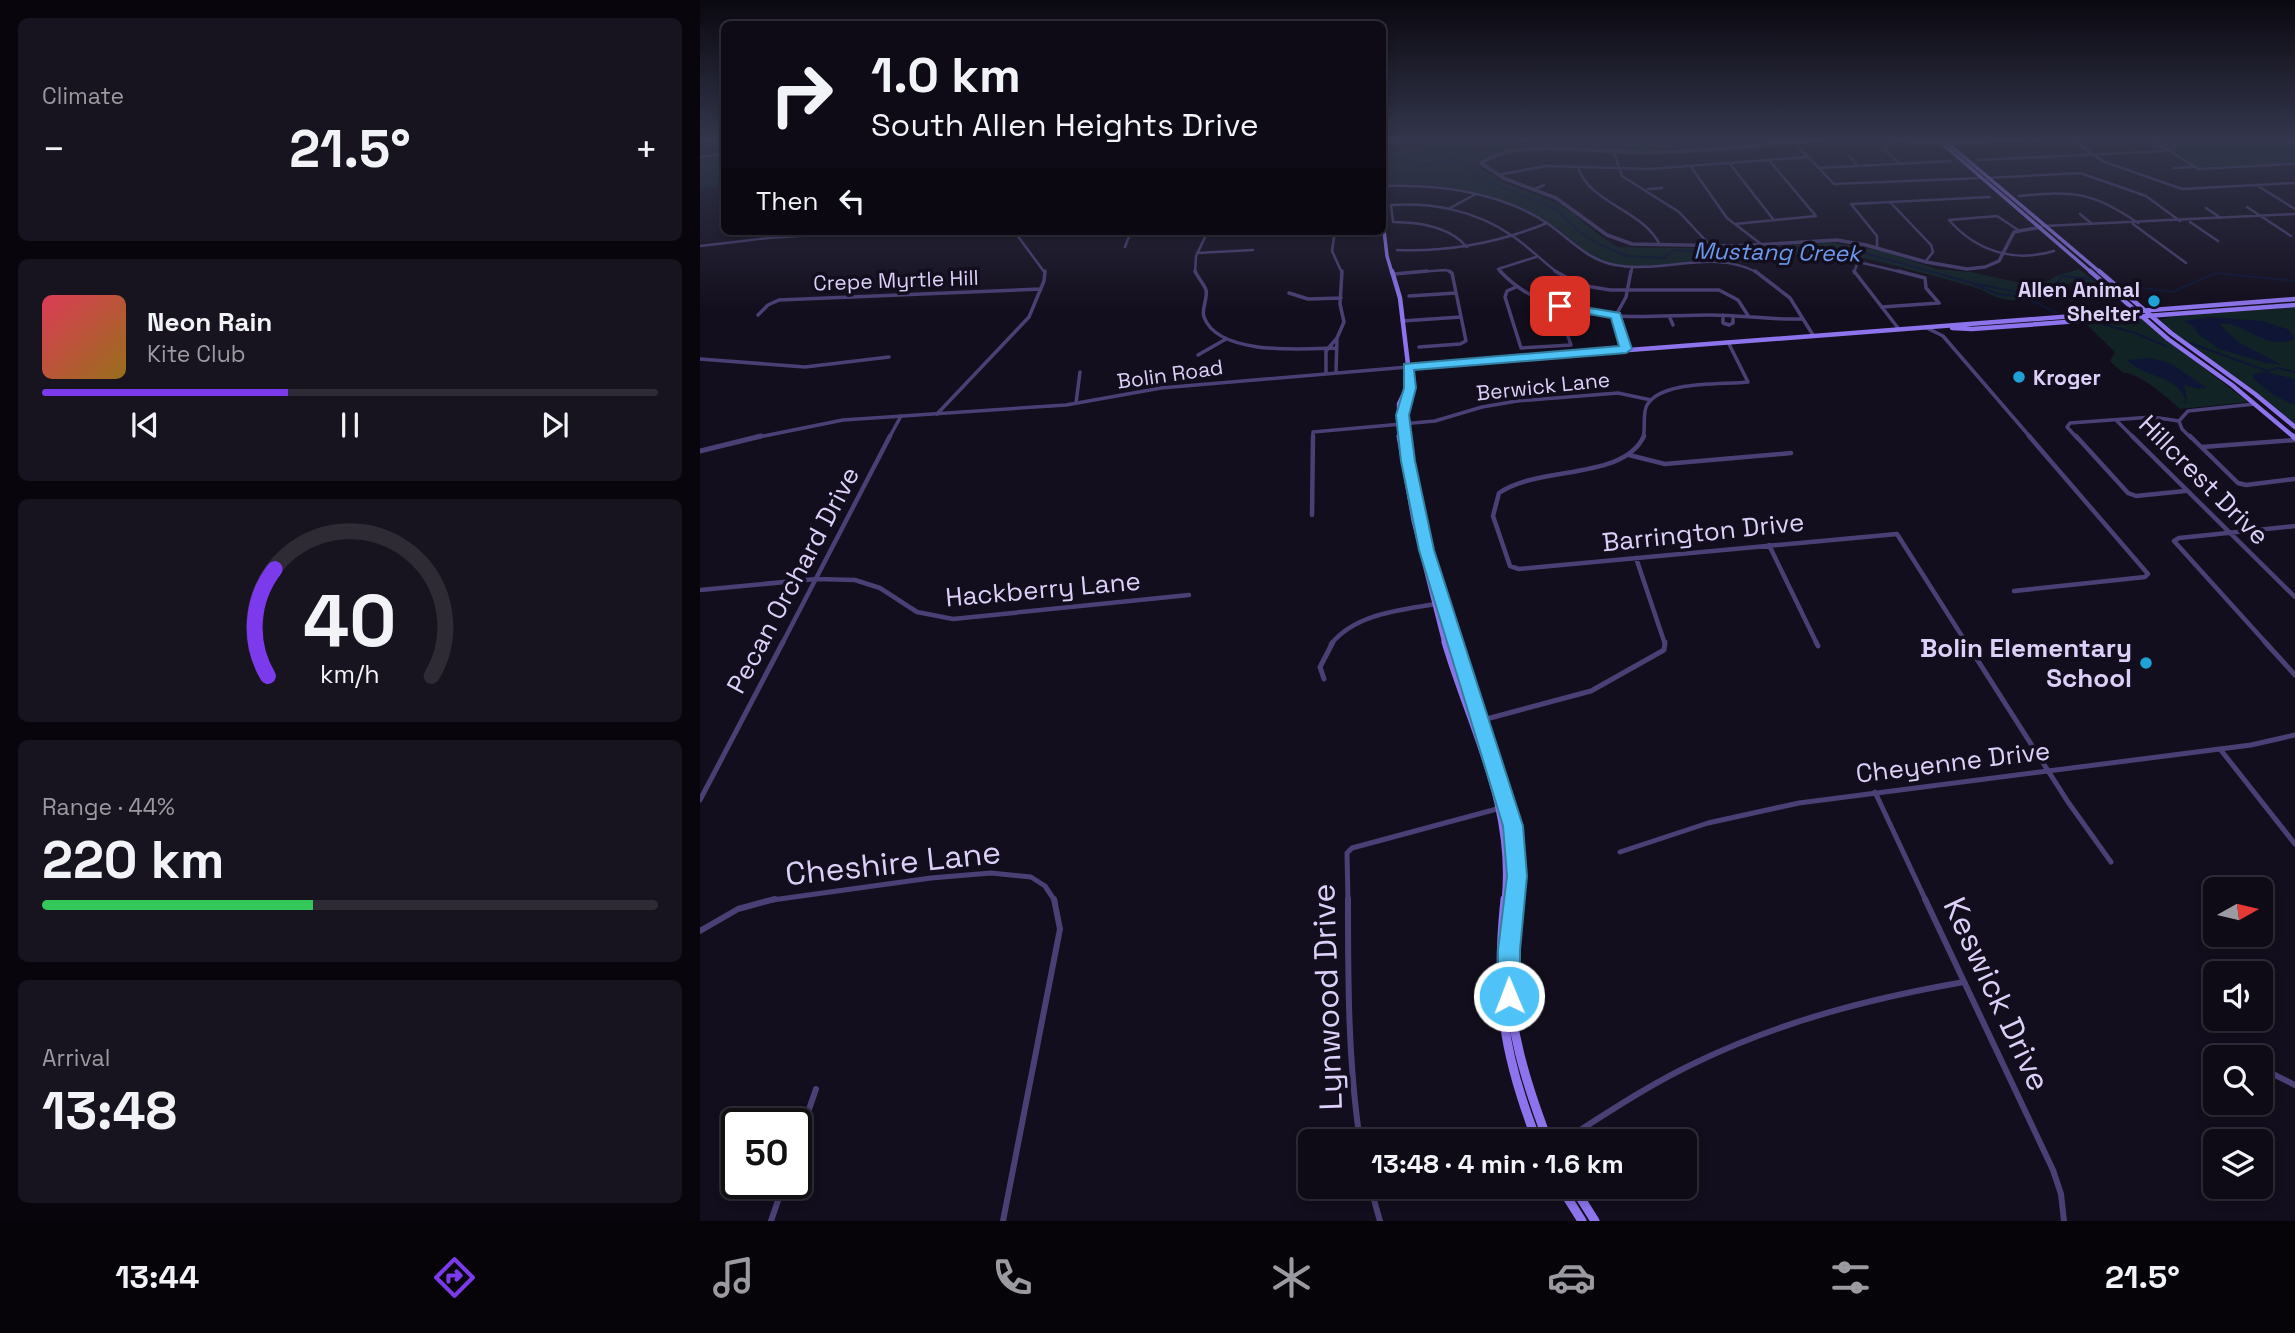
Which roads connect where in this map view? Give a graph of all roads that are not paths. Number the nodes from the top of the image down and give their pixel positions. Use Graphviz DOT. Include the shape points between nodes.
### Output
graph roads {
  1 [pos="1471,197"];
  2 [pos="1486,197"];
  3 [pos="1551,197"];
  4 [pos="1604,197"];
  5 [pos="1657,197"];
  6 [pos="1712,197"];
  7 [pos="1756,197"];
  8 [pos="1800,197"];
  9 [pos="1990,197"];
  10 [pos="2002,197"];
  11 [pos="2003,197"];
  12 [pos="2009,197"];
  13 [pos="2093,197"];
  14 [pos="2147,197"];
  15 [pos="2274,197"];
  16 [pos="1889,201"];
  17 [pos="2247,207"];
  18 [pos="1449,208"];
  19 [pos="2206,208"];
  20 [pos="2023,209"];
  21 [pos="2295,212"];
  22 [pos="2080,214"];
  23 [pos="2261,216"];
  24 [pos="1773,219"];
  25 [pos="2222,219"];
  26 [pos="2189,220"];
  27 [pos="2180,221"];
  28 [pos="1548,223"];
  29 [pos="1735,224"];
  30 [pos="2091,224"];
  31 [pos="2136,224"];
  32 [pos="2044,226"];
  33 [pos="2036,227"];
  34 [pos="2018,230"];
  35 [pos="804,235"];
  36 [pos="1017,235"];
  37 [pos="1129,235"];
  38 [pos="1206,235"];
  39 [pos="1334,235"];
  40 [pos="1385,235"];
  41 [pos="2291,236"];
  42 [pos="1515,237"];
  43 [pos="2218,241"];
  44 [pos="1709,244"];
  45 [pos="1762,244"];
  46 [pos="1660,245"];
  47 [pos="700,246"];
  48 [pos="1125,247"];
  49 [pos="1467,247"];
  50 [pos="1877,247"];
  51 [pos="1252,250"];
  52 [pos="1397,250"];
  53 [pos="2054,251"];
  54 [pos="2003,252"];
  55 [pos="1198,253"];
  56 [pos="1536,257"];
  57 [pos="1824,258"];
  58 [pos="1858,261"];
  59 [pos="1926,261"];
  60 [pos="2186,263"];
  61 [pos="1632,268"];
  62 [pos="1394,274"];
  63 [pos="1516,286"];
  64 [pos="1041,289"];
  65 [pos="1627,291"];
  66 [pos="1289,293"];
  67 [pos="1456,293"];
  68 [pos="1409,296"];
  69 [pos="1340,298"];
  70 [pos="2295,299"];
  71 [pos="2225,304"];
  72 [pos="2295,305"];
  73 [pos="1881,307"];
  74 [pos="1566,308"];
  75 [pos="2145,310"];
  76 [pos="2233,310"];
  77 [pos="2135,311"];
  78 [pos="758,315"];
  79 [pos="1616,315"];
  80 [pos="1723,315"];
  81 [pos="1733,316"];
  82 [pos="1461,317"];
  83 [pos="1749,317"];
  84 [pos="2045,317"];
  85 [pos="2143,317"];
  86 [pos="2152,317"];
  87 [pos="1670,318"];
  88 [pos="1802,319"];
  89 [pos="1402,321"];
  90 [pos="1979,322"];
  91 [pos="2051,323"];
  92 [pos="1673,325"];
  93 [pos="1925,326"];
  94 [pos="1951,327"];
  95 [pos="1898,328"];
  96 [pos="1813,335"];
  97 [pos="1337,338"];
  98 [pos="1227,339"];
  99 [pos="1728,342"];
  100 [pos="1419,347"];
  101 [pos="1328,348"];
  102 [pos="1336,348"];
  103 [pos="1626,349"];
  104 [pos="1198,355"];
  105 [pos="889,357"];
  106 [pos="700,359"];
  107 [pos="1336,364"];
  108 [pos="1325,365"];
  109 [pos="1408,367"];
  110 [pos="1080,372"];
  111 [pos="1336,372"];
  112 [pos="1326,373"];
  113 [pos="1651,400"];
  114 [pos="1076,403"];
  115 [pos="2255,404"];
  116 [pos="937,414"];
  117 [pos="901,416"];
  118 [pos="2116,420"];
  119 [pos="2179,421"];
  120 [pos="1401,425"];
  121 [pos="2295,427"];
  122 [pos="2295,439"];
  123 [pos="2201,447"];
  124 [pos="700,451"];
  125 [pos="1791,453"];
  126 [pos="1628,455"];
  127 [pos="2295,479"];
  128 [pos="2185,491"];
  129 [pos="1312,515"];
  130 [pos="2293,528"];
  131 [pos="2230,532"];
  132 [pos="1769,545"];
  133 [pos="1636,558"];
  134 [pos="816,579"];
  135 [pos="700,590"];
  136 [pos="2014,591"];
  137 [pos="1189,594"];
  138 [pos="2295,597"];
  139 [pos="1437,604"];
  140 [pos="1818,646"];
  141 [pos="2295,675"];
  142 [pos="1324,679"];
  143 [pos="1476,722"];
  144 [pos="2295,735"];
  145 [pos="2220,749"];
  146 [pos="2048,770"];
  147 [pos="1875,792"];
  148 [pos="700,800"];
  149 [pos="1504,807"];
  150 [pos="2295,844"];
  151 [pos="1620,852"];
  152 [pos="2111,862"];
  153 [pos="700,931"];
  154 [pos="1964,982"];
  155 [pos="2273,1074"];
  156 [pos="2295,1085"];
  157 [pos="816,1089"];
  158 [pos="809,1108"];
  159 [pos="1358,1129"];
  160 [pos="1532,1129"];
  161 [pos="1544,1129"];
  162 [pos="1583,1129"];
  163 [pos="779,1199"];
  164 [pos="1374,1199"];
  165 [pos="1568,1199"];
  166 [pos="1581,1199"];
  167 [pos="771,1221"];
  168 [pos="1003,1221"];
  169 [pos="1380,1221"];
  170 [pos="1582,1221"];
  171 [pos="1595,1221"];
  172 [pos="2064,1221"];
  1 -- 18 [label="street"];
  2 -- 28 [label="street"];
  3 -- 46 [label="street" via="1617,240"];
  4 -- 46 [label="street" via="1645,224"];
  5 -- 44 [label="street" via="1680,213"];
  6 -- 29 [label="street"];
  7 -- 24 [label="street"];
  8 -- 24 [label="street" via="1816,216"];
  9 -- 16 [label="street"];
  10 -- 33 [label="main road"];
  11 -- 20 [label="main road"];
  12 -- 20 [label="main road"];
  13 -- 31 [label="street"];
  14 -- 27 [label="street"];
  15 -- 21 [label="street"];
  16 -- 50 [label="street" via="1851,204 1877,236"];
  16 -- 59 [label="street" via="1931,245 1933,252"];
  17 -- 23 [label="street"];
  18 -- 42 [label="street"];
  18 -- 49 [label="street" via="1391,205 1393,222 1426,226 1460,239"];
  19 -- 25 [label="street"];
  20 -- 32 [label="main road"];
  21 -- 23 [label="street"];
  22 -- 30 [label="street"];
  23 -- 25 [label="street"];
  23 -- 41 [label="street"];
  24 -- 29 [label="street"];
  25 -- 26 [label="street"];
  26 -- 27 [label="street"];
  26 -- 43 [label="street"];
  27 -- 31 [label="street"];
  28 -- 42 [label="street"];
  28 -- 61 [label="street" via="1590,257"];
  29 -- 45 [label="street"];
  30 -- 31 [label="street"];
  30 -- 32 [label="street"];
  31 -- 60 [label="street"];
  32 -- 33 [label="street"];
  32 -- 75 [label="main road"];
  33 -- 34 [label="street"];
  33 -- 77 [label="main road"];
  34 -- 54 [label="street" via="2008,236"];
  34 -- 54 [label="street" via="1997,216 1949,220 1976,245"];
  35 -- 47 [label="street"];
  36 -- 64 [label="street" via="1044,267"];
  37 -- 48 [label="street"];
  38 -- 55 [label="street"];
  39 -- 69 [label="street" via="1332,246 1342,271"];
  40 -- 62 [label="main road"];
  42 -- 49 [label="street"];
  42 -- 56 [label="street"];
  44 -- 45 [label="street"];
  44 -- 46 [label="street"];
  45 -- 50 [label="street" via="1829,239"];
  49 -- 52 [label="street"];
  50 -- 59 [label="street"];
  51 -- 55 [label="street"];
  53 -- 54 [label="street" via="2032,255"];
  54 -- 59 [label="street" via="1995,264 1978,269"];
  55 -- 98 [label="street" via="1195,272 1205,289 1203,315"];
  56 -- 63 [label="street" via="1499,267"];
  56 -- 65 [label="street" via="1571,282"];
  57 -- 58 [label="street"];
  58 -- 73 [label="street" via="1854,273"];
  58 -- 73 [label="street" via="1925,278 1926,288 1939,303"];
  61 -- 65 [label="street"];
  61 -- 88 [label="street" via="1742,266 1790,298"];
  62 -- 67 [label="street" via="1450,271"];
  62 -- 89 [label="main road"];
  63 -- 74 [label="street"];
  63 -- 74 [label="street" via="1507,291 1505,300 1523,349 1570,345 1562,319"];
  64 -- 78 [label="street, Crepe Myrtle Hill" via="779,300"];
  64 -- 116 [label="street" via="1027,319"];
  65 -- 79 [label="street"];
  65 -- 83 [label="street" via="1717,289 1741,303"];
  66 -- 69 [label="street" via="1308,299"];
  67 -- 68 [label="street"];
  67 -- 82 [label="street"];
  69 -- 97 [label="street" via="1344,322"];
  70 -- 71 [label="main road"];
  71 -- 75 [label="main road"];
  71 -- 76 [label="main road"];
  72 -- 76 [label="main road"];
  73 -- 95 [label="street"];
  74 -- 79 [label="street"];
  75 -- 77 [label="main road"];
  75 -- 86 [label="main road"];
  76 -- 86 [label="main road"];
  77 -- 84 [label="main road"];
  77 -- 85 [label="main road"];
  79 -- 87 [label="street"];
  79 -- 103 [label="street"];
  80 -- 81 [label="street"];
  80 -- 81 [label="street" via="1723,323 1729,325"];
  80 -- 87 [label="street"];
  81 -- 83 [label="street"];
  82 -- 89 [label="street"];
  82 -- 100 [label="street" via="1464,343"];
  83 -- 88 [label="street"];
  84 -- 90 [label="main road"];
  84 -- 91 [label="main road"];
  85 -- 86 [label="main road"];
  85 -- 91 [label="main road"];
  85 -- 115 [label="main road"];
  86 -- 121 [label="main road"];
  87 -- 92 [label="street"];
  88 -- 96 [label="street"];
  89 -- 109 [label="main road"];
  90 -- 93 [label="main road"];
  90 -- 94 [label="main road"];
  91 -- 94 [label="main road" via="1955,331"];
  93 -- 94 [label="main road"];
  93 -- 95 [label="main road"];
  93 -- 136 [label="street" via="1943,336 2148,574"];
  95 -- 96 [label="main road"];
  96 -- 99 [label="main road"];
  97 -- 101 [label="street"];
  97 -- 102 [label="street"];
  98 -- 101 [label="street" via="1270,348"];
  98 -- 104 [label="street"];
  99 -- 103 [label="main road"];
  99 -- 113 [label="street" via="1748,382 1672,389"];
  101 -- 102 [label="street"];
  101 -- 108 [label="street"];
  102 -- 107 [label="street"];
  103 -- 109 [label="main road"];
  105 -- 106 [label="street" via="805,367"];
  107 -- 108 [label="street"];
  107 -- 111 [label="street"];
  108 -- 112 [label="street"];
  109 -- 111 [label="street, Bolin Road"];
  109 -- 120 [label="main road" via="1410,382"];
  110 -- 114 [label="street"];
  111 -- 112 [label="street, Bolin Road"];
  112 -- 114 [label="street, Bolin Road" via="1161,388"];
  113 -- 120 [label="street, Berwick Lane" via="1618,393 1517,401"];
  113 -- 126 [label="street" via="1644,437"];
  114 -- 116 [label="street, Bolin Road"];
  115 -- 119 [label="street" via="2188,411"];
  115 -- 122 [label="main road"];
  116 -- 117 [label="street, Bolin Road"];
  117 -- 124 [label="street, Bolin Road" via="811,425"];
  117 -- 134 [label="street, Pecan Orchard Drive"];
  118 -- 119 [label="street" via="2152,417"];
  118 -- 128 [label="street, Hillcrest Drive"];
  118 -- 128 [label="street" via="2067,426 2130,495"];
  119 -- 123 [label="street"];
  120 -- 129 [label="street, Berwick Lane" via="1313,432"];
  120 -- 139 [label="main road"];
  122 -- 123 [label="street"];
  123 -- 127 [label="street" via="2244,485"];
  125 -- 126 [label="street" via="1665,464"];
  126 -- 133 [label="street, Barrington Drive" via="1596,469 1528,477 1504,489 1493,515 1513,569"];
  128 -- 131 [label="street, Hillcrest Drive"];
  130 -- 131 [label="street"];
  131 -- 138 [label="street, Hillcrest Drive"];
  131 -- 141 [label="street" via="2174,541"];
  132 -- 133 [label="street, Barrington Drive"];
  132 -- 140 [label="street"];
  132 -- 146 [label="street, Barrington Drive" via="1897,534"];
  133 -- 143 [label="street" via="1664,650 1591,691"];
  134 -- 135 [label="street, Hackberry Lane"];
  134 -- 137 [label="street, Hackberry Lane" via="862,581 917,612 953,619"];
  134 -- 148 [label="street, Pecan Orchard Drive"];
  139 -- 142 [label="street" via="1377,616 1346,629 1320,663"];
  139 -- 143 [label="main road"];
  143 -- 149 [label="main road"];
  144 -- 145 [label="street, Cheyenne Drive"];
  145 -- 146 [label="street, Cheyenne Drive"];
  145 -- 150 [label="street"];
  146 -- 147 [label="street, Cheyenne Drive"];
  146 -- 152 [label="street"];
  147 -- 151 [label="street, Cheyenne Drive" via="1751,812"];
  147 -- 154 [label="street, Keswick Drive"];
  149 -- 159 [label="street, Lynwood Drive" via="1348,851 1349,1025"];
  149 -- 160 [label="main road" via="1508,867 1499,958 1502,1020 1515,1083"];
  149 -- 161 [label="main road" via="1517,863 1508,962 1511,1011 1527,1085"];
  153 -- 168 [label="street, Cheshire Lane" via="753,903 918,882 1011,873 1028,876 1048,888 1057,905 1060,929"];
  154 -- 162 [label="street" via="1868,1000 1769,1031 1678,1072"];
  154 -- 172 [label="street, Keswick Drive" via="2053,1170"];
  155 -- 156 [label="street"];
  157 -- 158 [label="street"];
  163 -- 167 [label="street"];
  164 -- 169 [label="street"];
  165 -- 170 [label="main road"];
  166 -- 171 [label="main road"];
}
